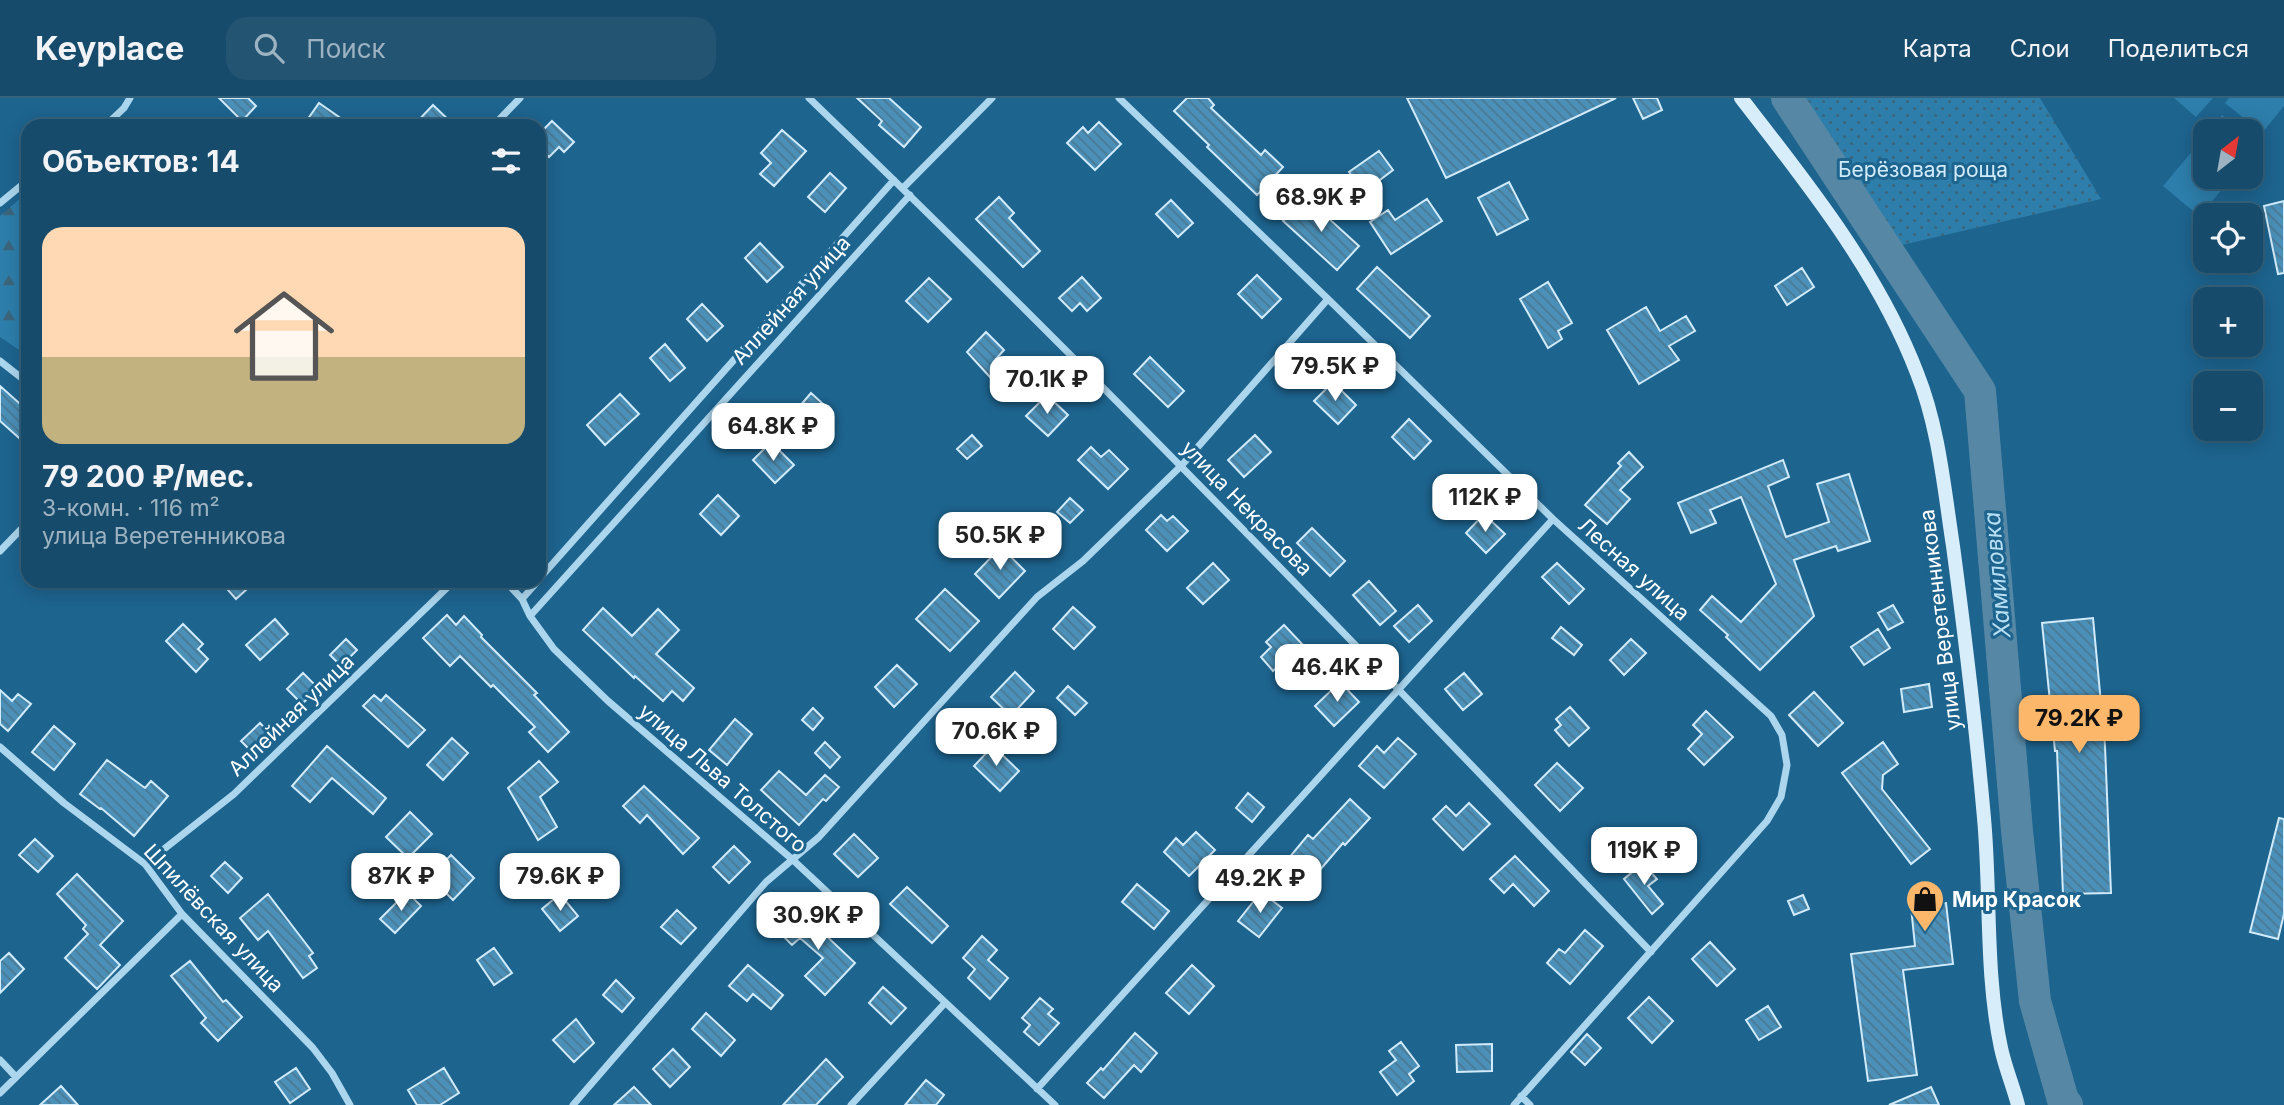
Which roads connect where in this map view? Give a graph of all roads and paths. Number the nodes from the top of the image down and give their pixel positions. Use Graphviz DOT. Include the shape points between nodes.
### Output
graph roads {
  1 [pos="130,98"];
  2 [pos="520,98"];
  3 [pos="809,98"];
  4 [pos="992,98"];
  5 [pos="1119,98"];
  6 [pos="1741,98"];
  7 [pos="112,119"];
  8 [pos="500,119"];
  9 [pos="894,180"];
  10 [pos="21,186"];
  11 [pos="903,188"];
  12 [pos="910,195"];
  13 [pos="0,203"];
  14 [pos="1328,299"];
  15 [pos="0,361"];
  16 [pos="21,378"];
  17 [pos="1182,465"];
  18 [pos="1553,519"];
  19 [pos="21,529"];
  20 [pos="0,551"];
  21 [pos="546,571"];
  22 [pos="447,588"];
  23 [pos="512,588"];
  24 [pos="531,588"];
  25 [pos="522,599"];
  26 [pos="530,617"];
  27 [pos="1400,690"];
  28 [pos="0,747"];
  29 [pos="793,860"];
  30 [pos="145,864"];
  31 [pos="182,914"];
  32 [pos="1651,952"];
  33 [pos="945,1003"];
  34 [pos="0,1060"];
  35 [pos="16,1077"];
  36 [pos="1037,1089"];
  37 [pos="0,1093"];
  38 [pos="1521,1096"];
  39 [pos="350,1105"];
  40 [pos="573,1105"];
  41 [pos="851,1105"];
  42 [pos="1055,1105"];
  43 [pos="1514,1105"];
  44 [pos="1530,1105"];
  45 [pos="2018,1105"];
  1 -- 7 [label="street"];
  2 -- 8 [label="street"];
  3 -- 9 [label="street, улица Некрасова"];
  4 -- 11 [label="street"];
  5 -- 14 [label="street, Лесная улица"];
  6 -- 45 [label="main road, улица Веретенникова" via="1800,174 1888,309 1917,373 1938,441 1984,820 1992,985 2001,1049"];
  9 -- 11 [label="street, улица Некрасова"];
  9 -- 21 [label="street, Аллейная улица"];
  10 -- 13 [label="street"];
  11 -- 12 [label="street, улица Некрасова"];
  12 -- 17 [label="street, улица Некрасова"];
  12 -- 26 [label="street, Аллейная улица"];
  14 -- 17 [label="street"];
  14 -- 18 [label="street, Лесная улица"];
  15 -- 16 [label="street"];
  17 -- 27 [label="street, улица Некрасова"];
  17 -- 29 [label="street" via="1083,561 1037,597"];
  18 -- 27 [label="street"];
  18 -- 32 [label="street, Лесная улица" via="1771,716 1782,735 1787,765 1782,797 1767,821"];
  19 -- 20 [label="street"];
  22 -- 30 [label="street, Аллейная улица" via="234,794"];
  23 -- 25 [label="street, улица Льва Толстого"];
  24 -- 25 [label="street, Аллейная улица"];
  25 -- 26 [label="street, улица Льва Толстого"];
  26 -- 29 [label="street, улица Льва Толстого" via="554,649 608,701"];
  27 -- 32 [label="street, улица Некрасова"];
  27 -- 36 [label="street"];
  28 -- 30 [label="street, Шпилёвская улица"];
  29 -- 33 [label="street, улица Льва Толстого"];
  29 -- 40 [label="street" via="766,882"];
  30 -- 31 [label="street, Шпилёвская улица"];
  31 -- 35 [label="street"];
  31 -- 39 [label="street, Шпилёвская улица" via="313,1048"];
  32 -- 38 [label="street, Лесная улица"];
  33 -- 36 [label="street, улица Льва Толстого"];
  33 -- 41 [label="street"];
  34 -- 35 [label="street"];
  35 -- 37 [label="street"];
  36 -- 42 [label="street, улица Льва Толстого"];
  38 -- 43 [label="street, Лесная улица"];
  38 -- 44 [label="street"];
}
